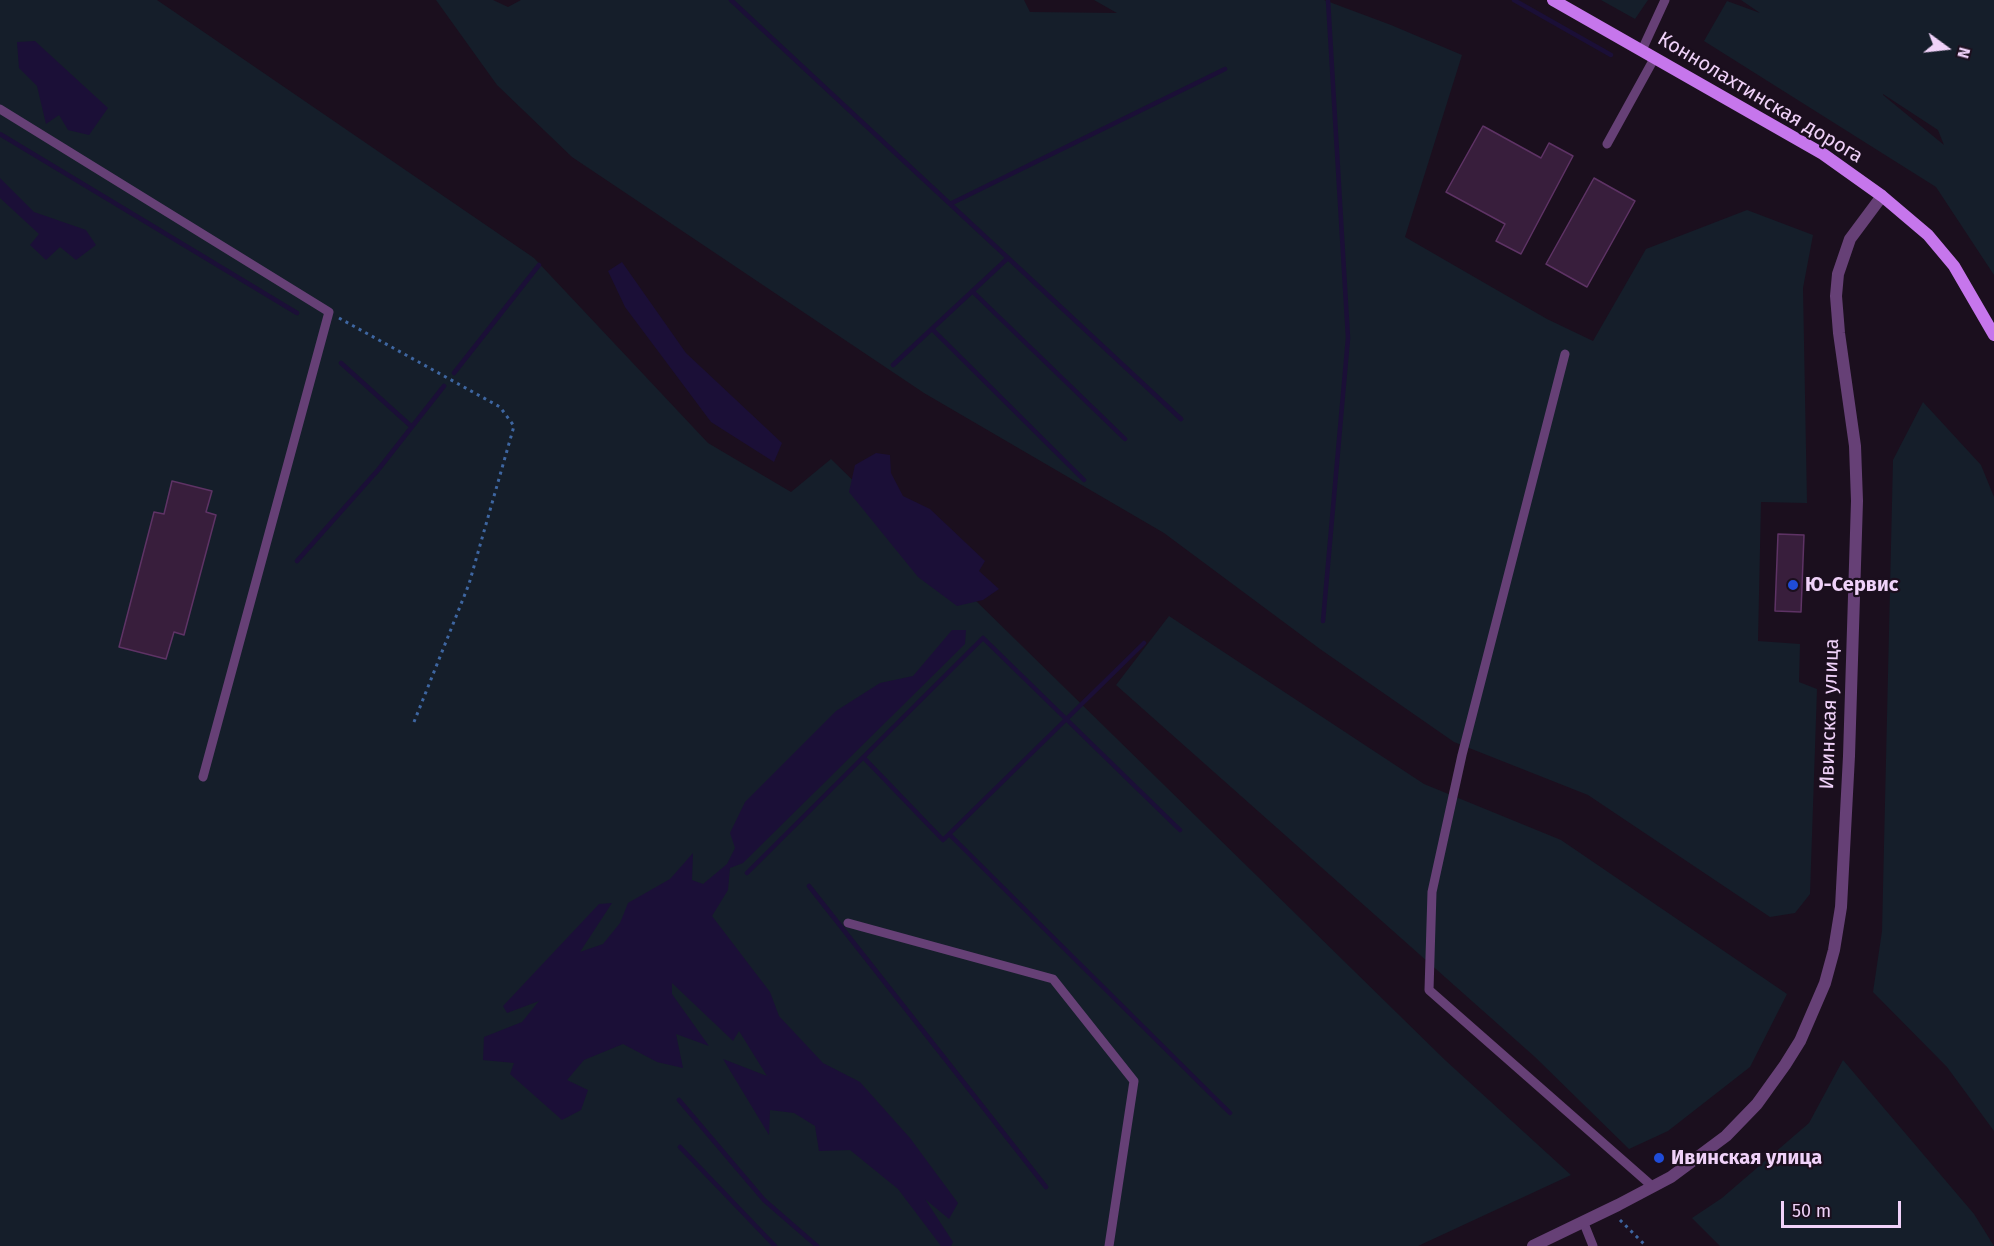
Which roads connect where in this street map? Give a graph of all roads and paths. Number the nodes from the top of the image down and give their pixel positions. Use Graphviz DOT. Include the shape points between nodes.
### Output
graph roads {
  1 [pos="1553,0"];
  2 [pos="1665,0"];
  3 [pos="1642,50"];
  4 [pos="1655,57"];
  5 [pos="0,109"];
  6 [pos="1608,144"];
  7 [pos="1882,196"];
  8 [pos="329,312"];
  9 [pos="1994,335"];
  10 [pos="1565,354"];
  11 [pos="414,722"];
  12 [pos="203,777"];
  13 [pos="848,923"];
  14 [pos="1652,1186"];
  15 [pos="1620,1220"];
  16 [pos="1583,1221"];
  17 [pos="1109,1246"];
  18 [pos="1533,1246"];
  19 [pos="1593,1246"];
  20 [pos="1646,1246"];
  1 -- 3 [label="main road, Коннолахтинская дорога"];
  2 -- 3 [label="lane"];
  3 -- 4 [label="main road, Коннолахтинская дорога"];
  4 -- 6 [label="lane"];
  4 -- 7 [label="main road, Коннолахтинская дорога" via="1823,154"];
  5 -- 8 [label="lane"];
  7 -- 9 [label="main road, Коннолахтинская дорога" via="1928,235 1954,266"];
  7 -- 14 [label="street, Ивинская улица" via="1850,239 1838,274 1836,296 1855,446 1857,501 1849,756 1841,907 1834,950 1825,983 1800,1041 1757,1104 1726,1136 1671,1177"];
  8 -- 11 [label="path" via="500,407 514,426 469,584"];
  8 -- 12 [label="lane"];
  10 -- 14 [label="lane" via="1462,755 1434,881 1430,990"];
  13 -- 17 [label="lane" via="1053,979 1134,1081"];
  14 -- 16 [label="street, Ивинская улица"];
  15 -- 20 [label="path"];
  16 -- 18 [label="street, Ивинская улица"];
  16 -- 19 [label="lane"];
}
